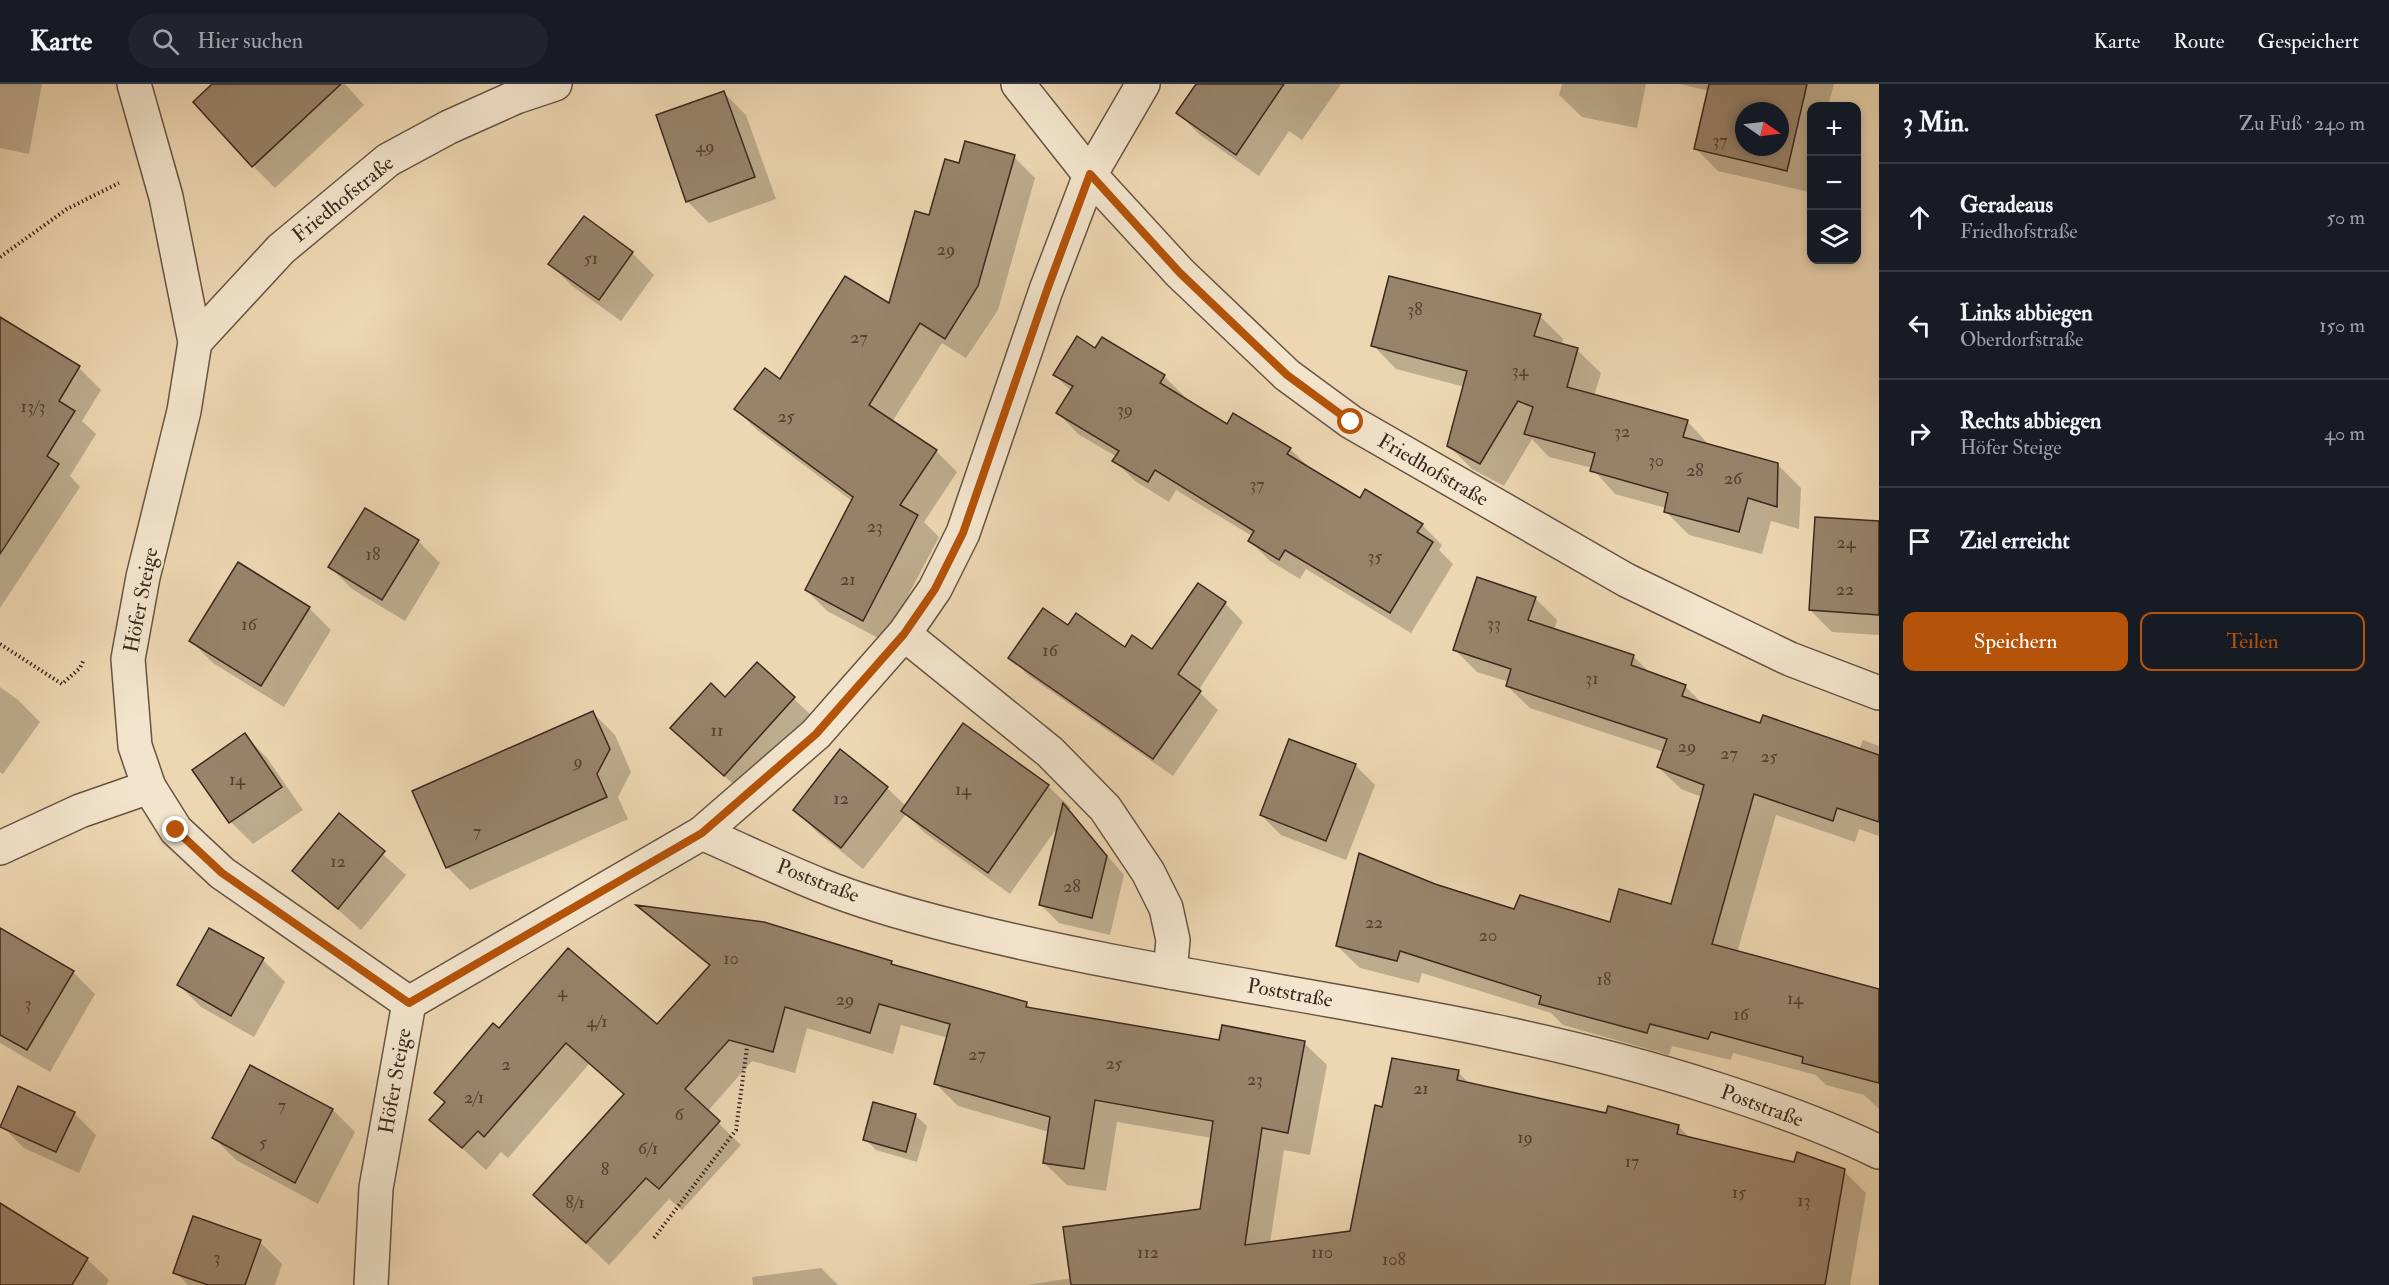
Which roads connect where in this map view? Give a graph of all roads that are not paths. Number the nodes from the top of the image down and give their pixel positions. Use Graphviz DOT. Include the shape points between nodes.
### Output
graph roads {
  1 [pos="134,84"];
  2 [pos="555,84"];
  3 [pos="1018,84"];
  4 [pos="1143,84"];
  5 [pos="1090,174"];
  6 [pos="195,342"];
  7 [pos="904,634"];
  8 [pos="1879,693"];
  9 [pos="149,788"];
  10 [pos="702,833"];
  11 [pos="0,848"];
  12 [pos="1170,972"];
  13 [pos="409,1003"];
  14 [pos="1879,1152"];
  15 [pos="371,1285"];
  1 -- 6 [label="street, Höfer Steige" via="156,164"];
  2 -- 6 [label="street, Friedhofstraße" via="506,101 388,160 281,249"];
  3 -- 5 [label="street, Friedhofstraße"];
  4 -- 5 [label="street"];
  5 -- 7 [label="street" via="963,533 935,589"];
  5 -- 8 [label="street, Friedhofstraße" via="1180,273 1287,375 1351,422 1626,580 1790,659"];
  6 -- 9 [label="street, Höfer Steige" via="184,411 143,577 128,659 135,746"];
  7 -- 10 [label="street" via="816,734"];
  7 -- 12 [label="street" via="1050,752 1105,808 1148,872 1166,908 1173,940"];
  9 -- 11 [label="street" via="80,811"];
  9 -- 13 [label="street, Höfer Steige" via="176,830 222,873"];
  10 -- 12 [label="street, Poststraße" via="823,886 955,926"];
  10 -- 13 [label="street"];
  12 -- 14 [label="street, Poststraße" via="1567,1045 1756,1102"];
  13 -- 15 [label="street, Höfer Steige" via="376,1188"];
}
